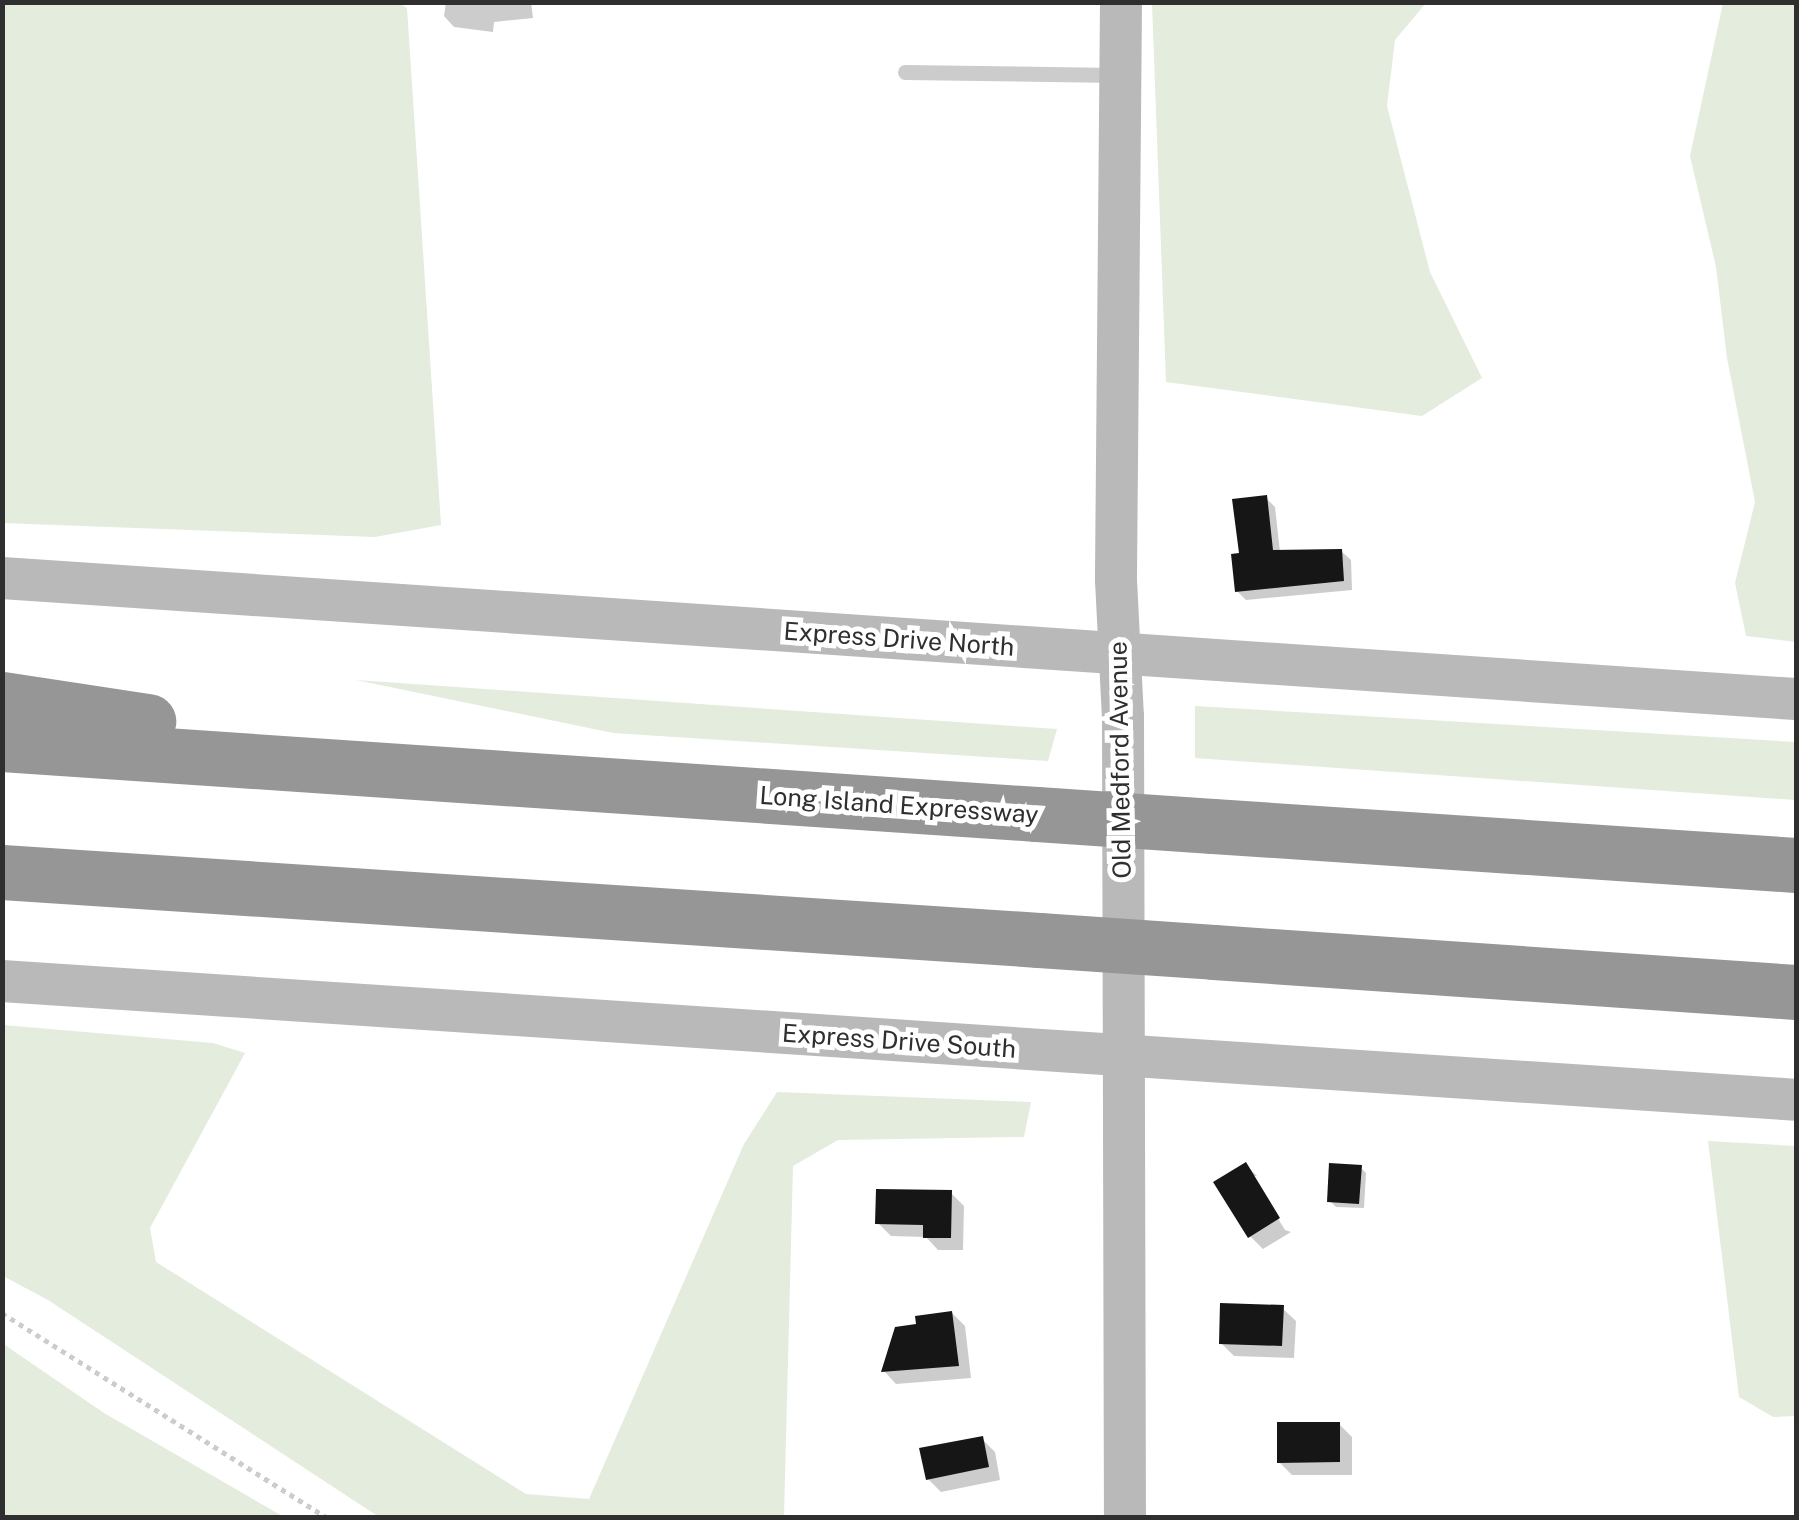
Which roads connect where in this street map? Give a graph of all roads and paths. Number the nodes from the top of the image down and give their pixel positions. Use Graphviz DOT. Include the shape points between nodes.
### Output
graph roads {
  1 [pos="1121,2"];
  2 [pos="905,72"];
  3 [pos="1121,74"];
  4 [pos="2,578"];
  5 [pos="1120,654"];
  6 [pos="2,699"];
  7 [pos="1796,699"];
  8 [pos="2,744"];
  9 [pos="462,775"];
  10 [pos="1796,866"];
  11 [pos="15,874"];
  12 [pos="2,981"];
  13 [pos="1796,992"];
  14 [pos="1122,1056"];
  15 [pos="1796,1100"];
  16 [pos="2,1313"];
  17 [pos="328,1518"];
  18 [pos="1125,1518"];
  1 -- 3 [label="main road, Old Medford Avenue"];
  2 -- 3 [label="lane"];
  3 -- 5 [label="main road, Old Medford Avenue"];
  4 -- 5 [label="main road, Express Drive North"];
  5 -- 7 [label="main road, Express Drive North"];
  5 -- 14 [label="main road, Old Medford Avenue"];
  6 -- 9 [label="highway"];
  8 -- 9 [label="highway, Long Island Expressway"];
  9 -- 10 [label="highway, Long Island Expressway, bridge"];
  11 -- 13 [label="highway, bridge"];
  12 -- 14 [label="main road, Express Drive South"];
  14 -- 15 [label="main road, Express Drive South"];
  14 -- 18 [label="main road, Old Medford Avenue"];
  16 -- 17 [label="path"];
}
